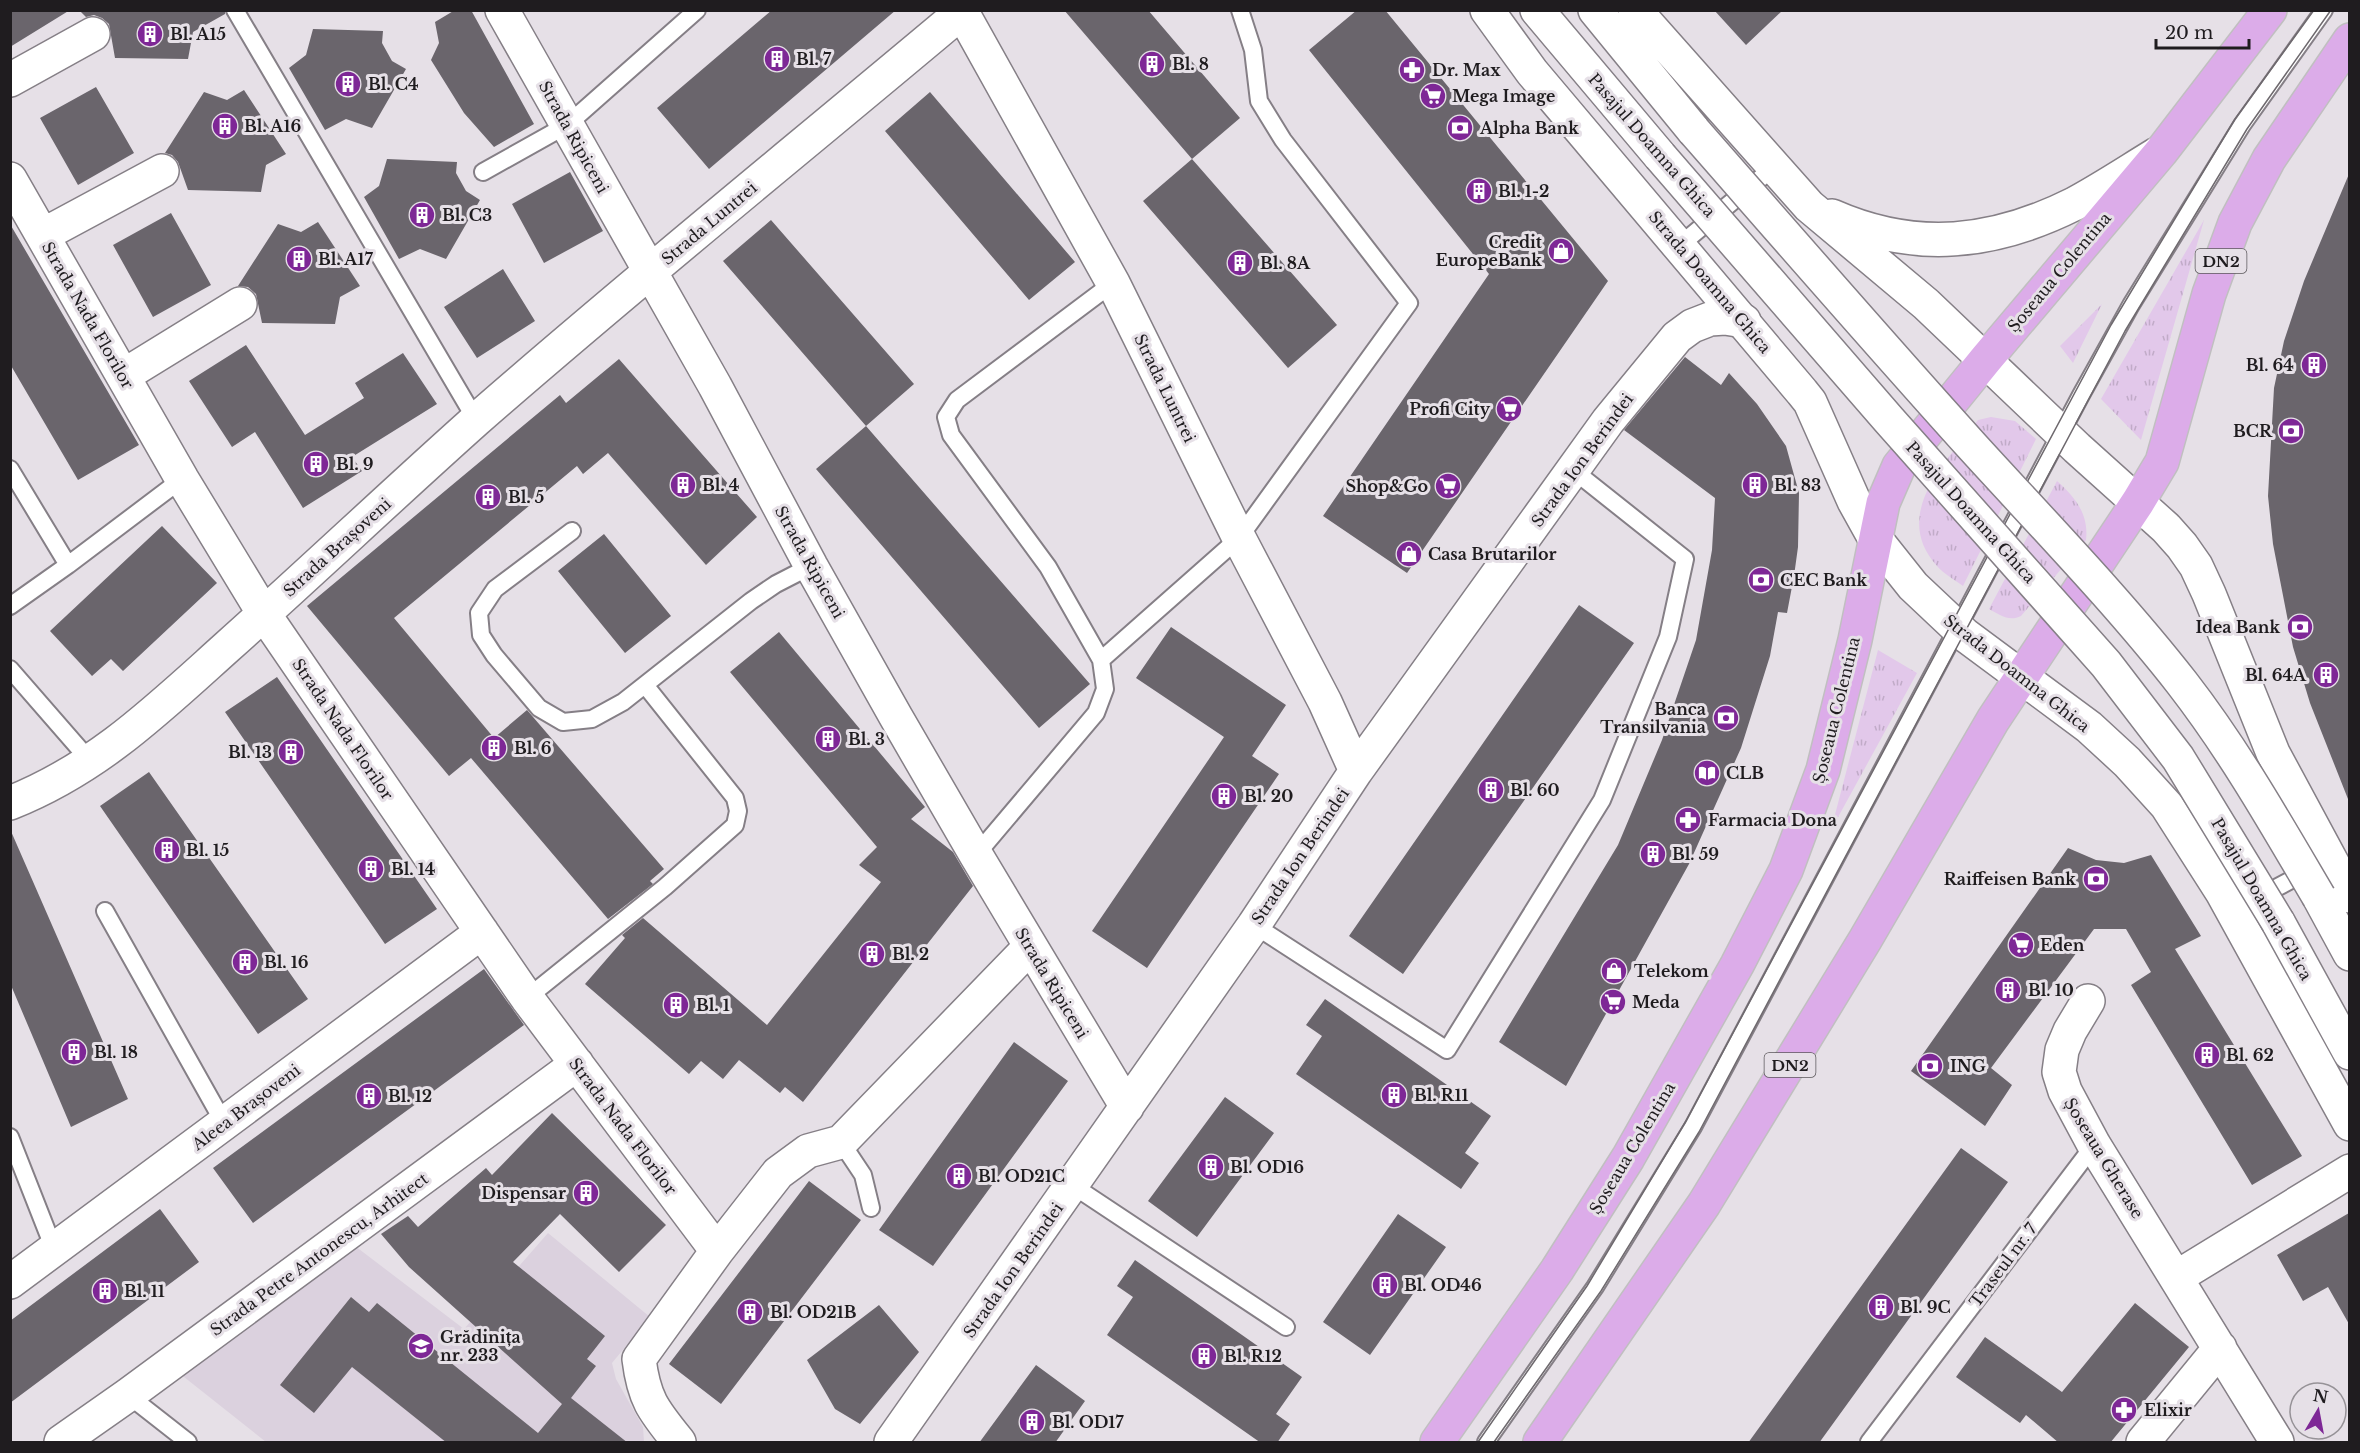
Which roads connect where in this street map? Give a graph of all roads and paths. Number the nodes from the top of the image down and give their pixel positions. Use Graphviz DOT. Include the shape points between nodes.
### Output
graph roads {
  1 [pos="235,10"];
  2 [pos="502,10"];
  3 [pos="697,10"];
  4 [pos="1240,10"];
  5 [pos="1486,10"];
  6 [pos="1537,10"];
  7 [pos="1595,10"];
  8 [pos="1635,10"];
  9 [pos="2270,10"];
  10 [pos="2324,10"];
  11 [pos="963,11"];
  12 [pos="93,34"];
  13 [pos="2349,40"];
  14 [pos="10,80"];
  15 [pos="567,125"];
  16 [pos="2161,152"];
  17 [pos="1774,167"];
  18 [pos="162,171"];
  19 [pos="483,172"];
  20 [pos="10,179"];
  21 [pos="1809,206"];
  22 [pos="43,236"];
  23 [pos="1680,245"];
  24 [pos="650,272"];
  25 [pos="1113,283"];
  26 [pos="240,304"];
  27 [pos="1744,321"];
  28 [pos="1986,360"];
  29 [pos="123,376"];
  30 [pos="476,420"];
  31 [pos="2062,433"];
  32 [pos="10,470"];
  33 [pos="1573,470"];
  34 [pos="182,479"];
  35 [pos="2138,502"];
  36 [pos="572,531"];
  37 [pos="1874,537"];
  38 [pos="1239,538"];
  39 [pos="68,566"];
  40 [pos="811,566"];
  41 [pos="10,606"];
  42 [pos="264,614"];
  43 [pos="1958,629"];
  44 [pos="1101,660"];
  45 [pos="10,669"];
  46 [pos="2021,676"];
  47 [pos="645,685"];
  48 [pos="91,762"];
  49 [pos="1356,771"];
  50 [pos="10,803"];
  51 [pos="976,855"];
  52 [pos="2330,860"];
  53 [pos="2334,897"];
  54 [pos="105,911"];
  55 [pos="2232,911"];
  56 [pos="1254,926"];
  57 [pos="482,932"];
  58 [pos="1030,947"];
  59 [pos="2349,954"];
  60 [pos="527,998"];
  61 [pos="2088,1001"];
  62 [pos="2349,1053"];
  63 [pos="576,1064"];
  64 [pos="1127,1107"];
  65 [pos="224,1123"];
  66 [pos="2349,1124"];
  67 [pos="10,1137"];
  68 [pos="841,1142"];
  69 [pos="2094,1145"];
  70 [pos="2349,1172"];
  71 [pos="1072,1185"];
  72 [pos="871,1208"];
  73 [pos="54,1250"];
  74 [pos="717,1251"];
  75 [pos="2177,1277"];
  76 [pos="10,1282"];
  77 [pos="1286,1327"];
  78 [pos="2220,1348"];
  79 [pos="128,1395"];
  80 [pos="1444,1438"];
  81 [pos="61,1443"];
  82 [pos="188,1443"];
  83 [pos="679,1443"];
  84 [pos="891,1443"];
  85 [pos="1486,1443"];
  86 [pos="1540,1443"];
  87 [pos="1869,1443"];
  88 [pos="2143,1443"];
  89 [pos="2277,1443"];
  1 -- 30 [label="lane"];
  2 -- 15 [label="street, Strada Ripiceni"];
  3 -- 15 [label="lane"];
  4 -- 38 [label="lane" via="1253,51 1259,101 1283,140 1409,303"];
  5 -- 23 [label="street, Strada Doamna Ghica" via="1532,72"];
  6 -- 62 [label="street, Pasajul Doamna Ghica, bridge" via="2136,700 2178,758 2278,922"];
  7 -- 53 [label="street, bridge" via="1694,131 2142,634"];
  8 -- 17 [label="street"];
  9 -- 16 [label="main road, Șoseaua Colentina"];
  10 -- 31 [label="lane" via="2236,135 2131,305"];
  11 -- 24 [label="street, Strada Luntrei"];
  11 -- 25 [label="street, Strada Luntrei"];
  12 -- 14 [label="street"];
  13 -- 35 [label="main road, DN2" via="2269,159 2235,223 2209,294 2162,462"];
  15 -- 19 [label="lane"];
  15 -- 24 [label="street, Strada Ripiceni"];
  16 -- 21 [label="street" via="2075,203 2031,223 1954,241 1879,232"];
  16 -- 28 [label="main road, Șoseaua Colentina"];
  17 -- 21 [label="street"];
  17 -- 23 [label="lane"];
  18 -- 22 [label="street"];
  20 -- 22 [label="street, Strada Nada Florilor"];
  21 -- 28 [label="street"];
  22 -- 29 [label="street, Strada Nada Florilor"];
  23 -- 27 [label="street, Strada Doamna Ghica"];
  24 -- 30 [label="street, Strada Brașoveni"];
  24 -- 40 [label="street, Strada Ripiceni"];
  25 -- 38 [label="street, Strada Luntrei"];
  25 -- 44 [label="lane" via="957,400 946,417 951,435 1048,567"];
  26 -- 29 [label="street"];
  27 -- 33 [label="street, Strada Ion Berindei" via="1710,319 1677,336"];
  27 -- 37 [label="street, Strada Doamna Ghica" via="1810,402"];
  28 -- 31 [label="street"];
  28 -- 37 [label="main road, Șoseaua Colentina" via="1899,466"];
  29 -- 34 [label="street, Strada Nada Florilor"];
  30 -- 42 [label="street, Strada Brașoveni"];
  31 -- 35 [label="street"];
  31 -- 43 [label="lane"];
  32 -- 39 [label="lane"];
  33 -- 49 [label="street, Strada Ion Berindei"];
  33 -- 56 [label="lane" via="1685,559 1668,637 1602,800 1447,1050"];
  34 -- 39 [label="lane"];
  34 -- 42 [label="street, Strada Nada Florilor"];
  35 -- 46 [label="main road, DN2"];
  35 -- 52 [label="street" via="2166,528 2196,566 2273,753"];
  36 -- 47 [label="lane" via="495,589 479,613 481,635 539,708 563,722 592,719"];
  37 -- 43 [label="street, Strada Doamna Ghica" via="1913,586"];
  37 -- 80 [label="main road, Șoseaua Colentina" via="1838,716 1823,771 1786,870 1628,1158"];
  38 -- 44 [label="lane"];
  38 -- 49 [label="street, Strada Luntrei" via="1325,702"];
  39 -- 41 [label="lane"];
  40 -- 47 [label="lane" via="751,601"];
  40 -- 51 [label="street, Strada Ripiceni"];
  42 -- 48 [label="street, Strada Brașoveni" via="150,716"];
  42 -- 57 [label="street, Strada Nada Florilor"];
  43 -- 46 [label="street, Strada Doamna Ghica"];
  43 -- 85 [label="lane" via="1693,1127 1595,1287"];
  44 -- 51 [label="lane" via="1105,688 1096,713"];
  45 -- 48 [label="lane"];
  46 -- 55 [label="street, Strada Doamna Ghica" via="2089,727 2167,806"];
  46 -- 86 [label="main road, DN2" via="1737,1152"];
  47 -- 60 [label="lane" via="735,798 735,825"];
  48 -- 50 [label="street, Strada Brașoveni" via="44,790"];
  49 -- 56 [label="street, Strada Ion Berindei"];
  51 -- 58 [label="street, Strada Ripiceni"];
  52 -- 53 [label="street"];
  52 -- 55 [label="lane"];
  53 -- 59 [label="street"];
  54 -- 65 [label="lane"];
  55 -- 66 [label="street, Strada Doamna Ghica"];
  56 -- 64 [label="street, Strada Ion Berindei"];
  57 -- 60 [label="street, Strada Nada Florilor"];
  57 -- 65 [label="street, Aleea Brașoveni"];
  58 -- 64 [label="street, Strada Ripiceni"];
  58 -- 68 [label="street"];
  60 -- 63 [label="street, Strada Nada Florilor"];
  61 -- 69 [label="street, Șoseaua Gherase" via="2066,1040 2059,1072 2065,1092"];
  63 -- 74 [label="street, Strada Nada Florilor"];
  63 -- 79 [label="street, Strada Petre Antonescu, Arhitect"];
  64 -- 71 [label="street, Strada Ion Berindei"];
  65 -- 73 [label="street, Aleea Brașoveni"];
  67 -- 73 [label="lane"];
  68 -- 72 [label="lane" via="863,1175"];
  68 -- 74 [label="street" via="807,1151 778,1173"];
  69 -- 75 [label="street, Șoseaua Gherase"];
  69 -- 87 [label="lane, Traseul nr. 7"];
  70 -- 75 [label="street"];
  71 -- 77 [label="lane"];
  71 -- 84 [label="street, Strada Ion Berindei"];
  73 -- 76 [label="street, Aleea Brașoveni"];
  74 -- 83 [label="street" via="639,1359 647,1399"];
  75 -- 78 [label="street, Șoseaua Gherase"];
  78 -- 88 [label="street"];
  78 -- 89 [label="street, Șoseaua Gherase"];
  79 -- 81 [label="street, Strada Petre Antonescu, Arhitect"];
  79 -- 82 [label="lane"];
}
